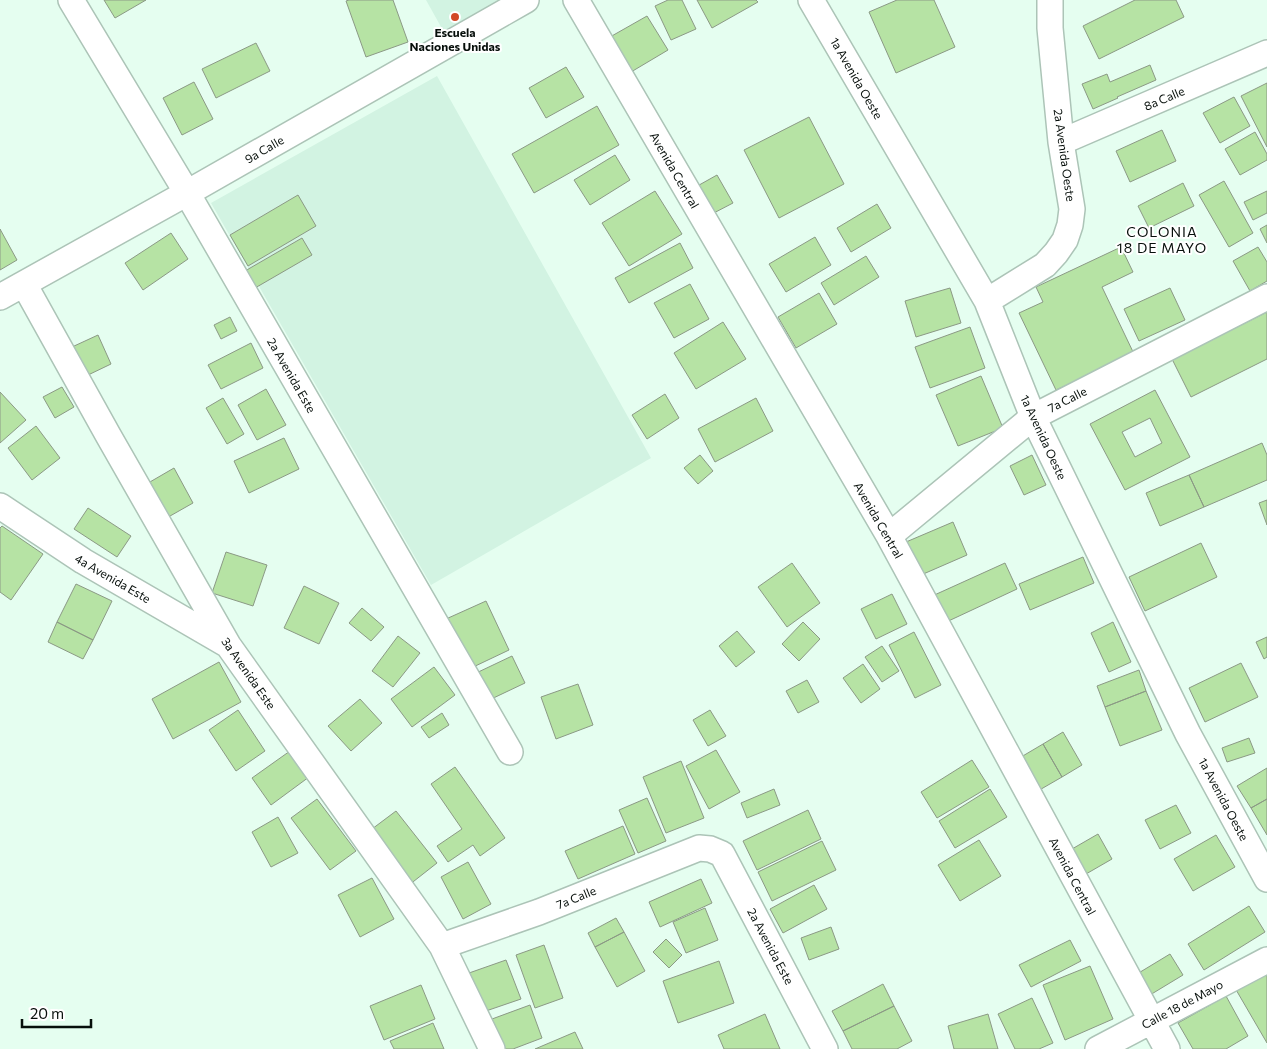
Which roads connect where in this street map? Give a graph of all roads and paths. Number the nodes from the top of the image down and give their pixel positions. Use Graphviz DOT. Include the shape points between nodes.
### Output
graph roads {
  1 [pos="71,0"];
  2 [pos="526,0"];
  3 [pos="576,0"];
  4 [pos="811,0"];
  5 [pos="1050,0"];
  6 [pos="1267,53"];
  7 [pos="1061,142"];
  8 [pos="187,192"];
  9 [pos="24,284"];
  10 [pos="0,297"];
  11 [pos="1267,297"];
  12 [pos="987,301"];
  13 [pos="1033,417"];
  14 [pos="0,506"];
  15 [pos="889,536"];
  16 [pos="228,645"];
  17 [pos="510,752"];
  18 [pos="710,849"];
  19 [pos="1267,879"];
  20 [pos="442,946"];
  21 [pos="1267,960"];
  22 [pos="1151,1020"];
  23 [pos="492,1049"];
  24 [pos="825,1049"];
  25 [pos="1098,1049"];
  26 [pos="1167,1049"];
  1 -- 8 [label="street, 2a Avenida Este"];
  2 -- 8 [label="street, 9a Calle"];
  3 -- 15 [label="street, Avenida Central"];
  4 -- 12 [label="street, 1a Avenida Oeste"];
  5 -- 7 [label="street, 2a Avenida Oeste"];
  6 -- 7 [label="street, 8a Calle"];
  7 -- 12 [label="street, 2a Avenida Oeste" via="1072,209 1065,240 1045,264"];
  8 -- 9 [label="street, 9a Calle"];
  8 -- 17 [label="street, 2a Avenida Este"];
  9 -- 10 [label="street, 9a Calle"];
  9 -- 16 [label="street, 3a Avenida Este"];
  11 -- 13 [label="street, 7a Calle"];
  12 -- 13 [label="street, 1a Avenida Oeste"];
  13 -- 15 [label="street, 7a Calle"];
  13 -- 19 [label="street, 1a Avenida Oeste" via="1188,734"];
  14 -- 16 [label="street, 4a Avenida Este" via="83,561"];
  15 -- 22 [label="street, Avenida Central"];
  16 -- 20 [label="street, 3a Avenida Este"];
  18 -- 20 [label="street, 7a Calle" via="699,848 539,912"];
  18 -- 24 [label="street, 2a Avenida Este" via="722,854"];
  20 -- 23 [label="street, 3a Avenida Este"];
  21 -- 22 [label="street, Calle 18 de Mayo"];
  22 -- 25 [label="street, Calle 18 de Mayo"];
  22 -- 26 [label="street, Avenida Central"];
}
